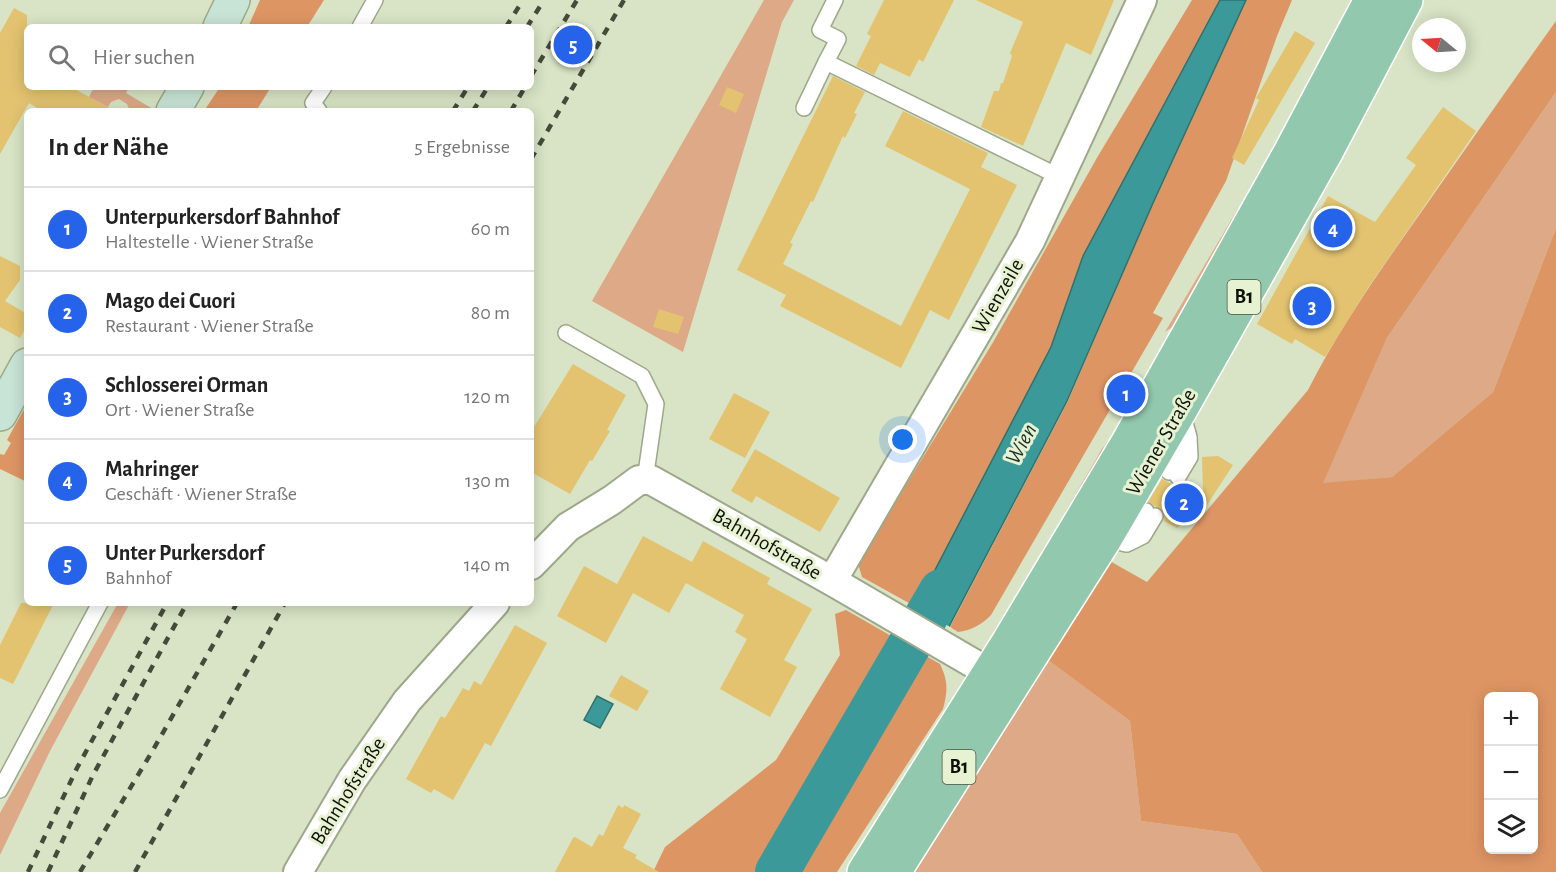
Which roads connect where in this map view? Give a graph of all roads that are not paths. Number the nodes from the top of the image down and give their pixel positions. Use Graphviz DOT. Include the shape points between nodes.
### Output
graph roads {
  1 [pos="233,0"];
  2 [pos="375,0"];
  3 [pos="835,0"];
  4 [pos="1142,0"];
  5 [pos="1371,0"];
  6 [pos="1406,0"];
  7 [pos="221,24"];
  8 [pos="362,24"];
  9 [pos="826,62"];
  10 [pos="185,90"];
  11 [pos="323,90"];
  12 [pos="175,108"];
  13 [pos="314,108"];
  14 [pos="804,108"];
  15 [pos="1060,177"];
  16 [pos="566,333"];
  17 [pos="24,370"];
  18 [pos="1176,411"];
  19 [pos="0,414"];
  20 [pos="1173,474"];
  21 [pos="645,480"];
  22 [pos="1150,513"];
  23 [pos="1102,538"];
  24 [pos="534,562"];
  25 [pos="832,581"];
  26 [pos="98,606"];
  27 [pos="492,606"];
  28 [pos="1000,679"];
  29 [pos="0,790"];
  30 [pos="298,872"];
  31 [pos="864,872"];
  32 [pos="894,872"];
  1 -- 7 [label="street"];
  2 -- 8 [label="lane"];
  3 -- 9 [label="lane" via="820,30 838,39"];
  4 -- 15 [label="street, Wienzeile"];
  5 -- 18 [label="main road, Wiener Straße / B1" via="1296,142"];
  6 -- 18 [label="main road, Wiener Straße / B1" via="1325,154"];
  9 -- 14 [label="lane"];
  9 -- 15 [label="lane"];
  10 -- 12 [label="street"];
  11 -- 13 [label="lane"];
  15 -- 25 [label="street, Wienzeile" via="1030,241"];
  16 -- 21 [label="lane" via="642,376 656,404"];
  17 -- 19 [label="street"];
  18 -- 20 [label="lane"];
  18 -- 23 [label="main road, Wiener Straße / B1"];
  21 -- 24 [label="street" via="639,480 568,527"];
  21 -- 25 [label="street, Bahnhofstraße" via="665,486"];
  22 -- 23 [label="lane"];
  23 -- 28 [label="main road, Wiener Straße / B1"];
  25 -- 28 [label="street, Bahnhofstraße"];
  26 -- 29 [label="lane"];
  27 -- 30 [label="street, Bahnhofstraße" via="400,710 351,780"];
  28 -- 31 [label="main road, Wiener Straße / B1"];
  28 -- 32 [label="main road, Wiener Straße / B1"];
}
